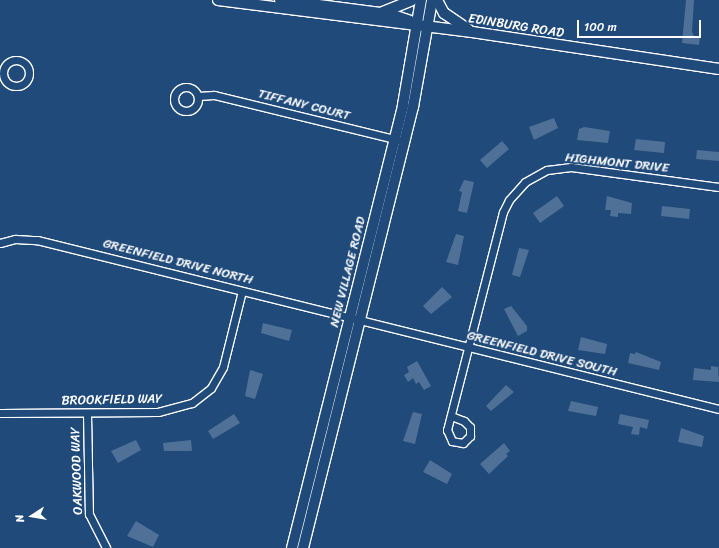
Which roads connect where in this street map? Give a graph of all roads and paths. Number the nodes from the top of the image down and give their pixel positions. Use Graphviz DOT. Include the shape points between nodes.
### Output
graph roads {
  1 [pos="218,0"];
  2 [pos="280,0"];
  3 [pos="412,0"];
  4 [pos="421,0"];
  5 [pos="432,0"];
  6 [pos="437,0"];
  7 [pos="383,13"];
  8 [pos="423,25"];
  9 [pos="472,32"];
  10 [pos="719,69"];
  11 [pos="198,96"];
  12 [pos="394,139"];
  13 [pos="405,142"];
  14 [pos="719,187"];
  15 [pos="0,243"];
  16 [pos="242,291"];
  17 [pos="350,318"];
  18 [pos="360,321"];
  19 [pos="469,348"];
  20 [pos="719,409"];
  21 [pos="0,413"];
  22 [pos="87,413"];
  23 [pos="451,416"];
  24 [pos="106,548"];
  25 [pos="292,548"];
  26 [pos="303,548"];
  1 -- 8 [label="main road, EDINBURG ROAD"];
  2 -- 7 [label="main road, EDINBURG ROAD"];
  3 -- 7 [label="main road"];
  4 -- 8 [label="main road, NEW VILLAGE ROAD"];
  5 -- 8 [label="main road, NEW VILLAGE ROAD"];
  6 -- 9 [label="main road" via="444,13"];
  7 -- 8 [label="main road, EDINBURG ROAD"];
  8 -- 9 [label="main road, EDINBURG ROAD"];
  8 -- 12 [label="main road, NEW VILLAGE ROAD"];
  8 -- 13 [label="main road, NEW VILLAGE ROAD"];
  9 -- 10 [label="main road, EDINBURG ROAD"];
  11 -- 12 [label="street, TIFFANY COURT" via="214,95"];
  12 -- 13 [label="street, TIFFANY COURT"];
  12 -- 17 [label="main road, NEW VILLAGE ROAD"];
  13 -- 18 [label="main road, NEW VILLAGE ROAD"];
  14 -- 19 [label="street, HIGHMONT DRIVE" via="571,167 535,175 517,189 503,212"];
  15 -- 16 [label="street, GREENFIELD DRIVE NORTH" via="15,239 37,240"];
  16 -- 17 [label="street, GREENFIELD DRIVE NORTH"];
  16 -- 22 [label="street, BROOKFIELD WAY" via="223,367 202,396 170,411"];
  17 -- 18 [label="street, GREENFIELD DRIVE NORTH"];
  17 -- 25 [label="main road, NEW VILLAGE ROAD"];
  18 -- 19 [label="street, GREENFIELD DRIVE SOUTH"];
  18 -- 26 [label="main road, NEW VILLAGE ROAD"];
  19 -- 20 [label="street, GREENFIELD DRIVE SOUTH"];
  19 -- 23 [label="street, HIGHMONT DRIVE"];
  21 -- 22 [label="street, BROOKFIELD WAY"];
  22 -- 24 [label="street, OAKWOOD WAY" via="89,514"];
}
